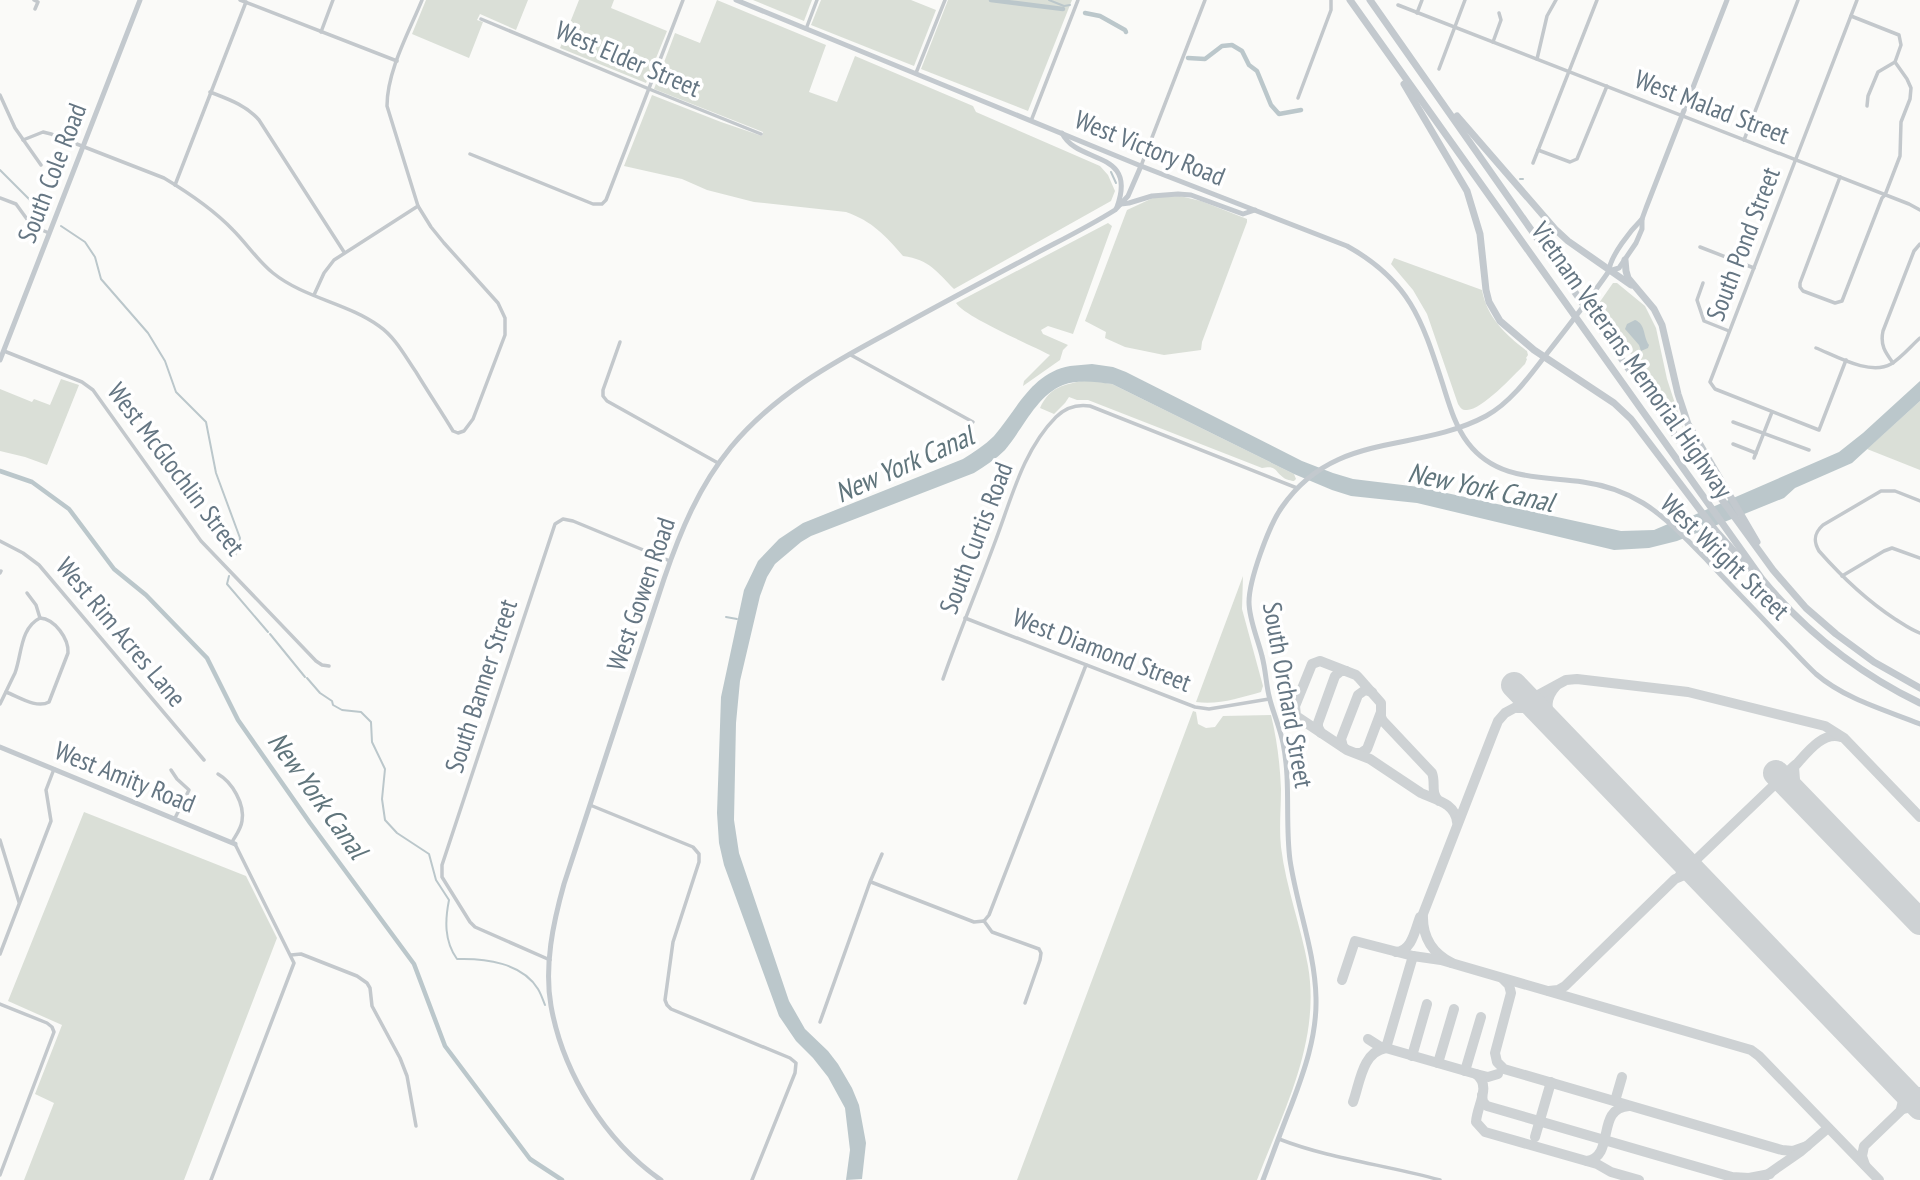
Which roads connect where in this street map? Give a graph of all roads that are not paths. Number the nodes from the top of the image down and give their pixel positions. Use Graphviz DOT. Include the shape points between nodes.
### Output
graph roads {
  1 [pos="34,0"];
  2 [pos="140,0"];
  3 [pos="240,0"];
  4 [pos="333,0"];
  5 [pos="422,0"];
  6 [pos="683,0"];
  7 [pos="736,0"];
  8 [pos="817,0"];
  9 [pos="945,0"];
  10 [pos="1078,0"];
  11 [pos="1205,0"];
  12 [pos="1331,0"];
  13 [pos="1350,0"];
  14 [pos="1370,0"];
  15 [pos="1422,0"];
  16 [pos="1465,0"];
  17 [pos="1556,0"];
  18 [pos="1597,0"];
  19 [pos="1727,0"];
  20 [pos="1798,0"];
  21 [pos="1857,0"];
  22 [pos="246,2"];
  23 [pos="1398,5"];
  24 [pos="36,9"];
  25 [pos="1418,13"];
  26 [pos="1499,13"];
  27 [pos="1851,16"];
  28 [pos="481,19"];
  29 [pos="1454,27"];
  30 [pos="806,29"];
  31 [pos="321,32"];
  32 [pos="1376,38"];
  33 [pos="1493,42"];
  34 [pos="1537,59"];
  35 [pos="397,61"];
  36 [pos="1895,62"];
  37 [pos="1439,69"];
  38 [pos="1569,72"];
  39 [pos="916,74"];
  40 [pos="1427,81"];
  41 [pos="1607,86"];
  42 [pos="649,89"];
  43 [pos="210,92"];
  44 [pos="0,95"];
  45 [pos="1298,98"];
  46 [pos="1867,106"];
  47 [pos="1683,116"];
  48 [pos="1031,121"];
  49 [pos="1062,133"];
  50 [pos="761,134"];
  51 [pos="1744,140"];
  52 [pos="23,141"];
  53 [pos="83,147"];
  54 [pos="1538,150"];
  55 [pos="470,154"];
  56 [pos="1796,160"];
  57 [pos="1533,163"];
  58 [pos="41,165"];
  59 [pos="1141,166"];
  60 [pos="1840,177"];
  61 [pos="175,185"];
  62 [pos="1885,195"];
  63 [pos="0,198"];
  64 [pos="1121,204"];
  65 [pos="418,206"];
  66 [pos="1919,209"];
  67 [pos="1115,210"];
  68 [pos="1255,210"];
  69 [pos="1642,219"];
  70 [pos="49,233"];
  71 [pos="1920,244"];
  72 [pos="1700,247"];
  73 [pos="344,252"];
  74 [pos="1625,260"];
  75 [pos="1754,268"];
  76 [pos="1609,271"];
  77 [pos="1703,283"];
  78 [pos="1636,288"];
  79 [pos="314,295"];
  80 [pos="1729,331"];
  81 [pos="1920,338"];
  82 [pos="620,342"];
  83 [pos="1816,348"];
  84 [pos="4,351"];
  85 [pos="849,354"];
  86 [pos="1545,357"];
  87 [pos="0,360"];
  88 [pos="1846,360"];
  89 [pos="1893,363"];
  90 [pos="1772,412"];
  91 [pos="972,422"];
  92 [pos="1733,422"];
  93 [pos="1459,427"];
  94 [pos="1764,433"];
  95 [pos="1733,444"];
  96 [pos="1809,450"];
  97 [pos="719,463"];
  98 [pos="1297,488"];
  99 [pos="1920,501"];
  100 [pos="1741,519"];
  101 [pos="0,541"];
  102 [pos="1920,558"];
  103 [pos="670,561"];
  104 [pos="1842,576"];
  105 [pos="27,593"];
  106 [pos="1790,611"];
  107 [pos="40,618"];
  108 [pos="965,618"];
  109 [pos="1920,632"];
  110 [pos="1086,665"];
  111 [pos="329,666"];
  112 [pos="943,679"];
  113 [pos="1920,688"];
  114 [pos="6,692"];
  115 [pos="1269,699"];
  116 [pos="0,704"];
  117 [pos="1920,704"];
  118 [pos="1920,724"];
  119 [pos="0,747"];
  120 [pos="204,760"];
  121 [pos="54,769"];
  122 [pos="171,770"];
  123 [pos="218,774"];
  124 [pos="590,805"];
  125 [pos="175,818"];
  126 [pos="0,840"];
  127 [pos="234,843"];
  128 [pos="882,854"];
  129 [pos="870,881"];
  130 [pos="19,904"];
  131 [pos="984,921"];
  132 [pos="0,954"];
  133 [pos="291,956"];
  134 [pos="550,960"];
  135 [pos="1025,1003"];
  136 [pos="0,1004"];
  137 [pos="820,1022"];
  138 [pos="416,1126"];
  139 [pos="1279,1139"];
  140 [pos="0,1175"];
  141 [pos="211,1180"];
  142 [pos="661,1180"];
  143 [pos="752,1180"];
  144 [pos="1263,1180"];
  145 [pos="1440,1180"];
  1 -- 24 [label="street"];
  2 -- 53 [label="main road, South Cole Road"];
  3 -- 22 [label="street"];
  4 -- 31 [label="street"];
  5 -- 35 [label="street"];
  6 -- 42 [label="street"];
  7 -- 30 [label="main road, West Victory Road"];
  8 -- 30 [label="street"];
  9 -- 39 [label="street"];
  10 -- 48 [label="street"];
  11 -- 59 [label="street"];
  12 -- 45 [label="street"];
  13 -- 32 [label="highway, Vietnam Veterans Memorial Highway"];
  14 -- 40 [label="highway, Vietnam Veterans Memorial Highway"];
  15 -- 25 [label="street"];
  16 -- 29 [label="street"];
  17 -- 34 [label="street" via="1547,16"];
  18 -- 38 [label="street"];
  19 -- 47 [label="main road, South Orchard Street"];
  20 -- 51 [label="street"];
  21 -- 27 [label="street, South Pond Street"];
  22 -- 31 [label="street"];
  22 -- 43 [label="street"];
  23 -- 25 [label="street, West Malad Street"];
  25 -- 29 [label="street, West Malad Street"];
  26 -- 33 [label="street"];
  27 -- 36 [label="street" via="1899,35"];
  27 -- 56 [label="street, South Pond Street"];
  28 -- 42 [label="street, West Elder Street"];
  29 -- 33 [label="street, West Malad Street"];
  29 -- 37 [label="street"];
  30 -- 39 [label="main road, West Victory Road"];
  31 -- 35 [label="street"];
  32 -- 86 [label="highway" via="1467,191 1495,314 1507,329"];
  32 -- 106 [label="highway, Vietnam Veterans Memorial Highway" via="1724,527"];
  33 -- 34 [label="street, West Malad Street"];
  34 -- 38 [label="street, West Malad Street"];
  35 -- 65 [label="street" via="387,106"];
  36 -- 46 [label="street" via="1878,72"];
  36 -- 62 [label="street" via="1911,89 1901,122 1900,156"];
  38 -- 41 [label="street, West Malad Street"];
  38 -- 54 [label="street"];
  39 -- 48 [label="main road, West Victory Road"];
  40 -- 76 [label="highway" via="1555,229"];
  40 -- 100 [label="highway, Vietnam Veterans Memorial Highway" via="1721,498"];
  41 -- 47 [label="street, West Malad Street"];
  41 -- 54 [label="street" via="1577,159 1570,162"];
  42 -- 50 [label="street, West Elder Street"];
  42 -- 55 [label="street" via="602,204"];
  43 -- 61 [label="street"];
  43 -- 73 [label="street" via="242,105 260,120"];
  44 -- 52 [label="street"];
  47 -- 51 [label="street, West Malad Street"];
  47 -- 69 [label="main road, South Orchard Street"];
  48 -- 49 [label="main road, West Victory Road"];
  49 -- 59 [label="main road, West Victory Road"];
  49 -- 67 [label="main road" via="1074,147 1114,168 1120,181"];
  51 -- 56 [label="street, West Malad Street"];
  52 -- 53 [label="street" via="43,132"];
  52 -- 58 [label="street"];
  53 -- 61 [label="street"];
  53 -- 70 [label="main road, South Cole Road"];
  54 -- 57 [label="street"];
  56 -- 60 [label="street, West Malad Street"];
  56 -- 75 [label="street, South Pond Street"];
  59 -- 64 [label="main road"];
  59 -- 68 [label="main road, West Victory Road"];
  60 -- 62 [label="street, West Malad Street"];
  60 -- 62 [label="street" via="1800,283 1803,291 1835,303 1842,301"];
  61 -- 79 [label="street" via="235,231 276,276"];
  62 -- 66 [label="street, West Malad Street"];
  63 -- 70 [label="street" via="16,204 32,226"];
  64 -- 67 [label="main road, West Gowen Road"];
  64 -- 68 [label="main road" via="1152,195 1178,194 1243,214"];
  65 -- 73 [label="street"];
  65 -- 79 [label="street" via="498,303 505,318 505,335 473,419 464,430 453,431 400,347 381,327"];
  67 -- 85 [label="main road, West Gowen Road"];
  68 -- 93 [label="main road, West Victory Road" via="1347,246 1398,284 1427,335"];
  69 -- 74 [label="main road, South Orchard Street" via="1642,229"];
  69 -- 76 [label="main road, South Orchard Street" via="1609,264"];
  70 -- 84 [label="main road, South Cole Road"];
  71 -- 89 [label="street" via="1913,251 1883,331 1884,352"];
  72 -- 75 [label="street"];
  73 -- 79 [label="street" via="328,266"];
  74 -- 76 [label="main road, South Orchard Street"];
  74 -- 78 [label="highway"];
  75 -- 80 [label="street, South Pond Street"];
  76 -- 78 [label="highway"];
  76 -- 86 [label="main road, South Orchard Street"];
  77 -- 80 [label="street" via="1697,300 1704,321"];
  78 -- 100 [label="highway" via="1659,316 1685,417"];
  80 -- 90 [label="street, South Pond Street" via="1711,384"];
  81 -- 89 [label="street"];
  82 -- 97 [label="street" via="603,390 607,401"];
  83 -- 88 [label="street"];
  84 -- 87 [label="main road, South Cole Road"];
  84 -- 111 [label="street, West McGlochlin Street" via="93,390 208,549 316,662"];
  85 -- 91 [label="street"];
  85 -- 97 [label="main road, West Gowen Road" via="764,412"];
  86 -- 93 [label="main road, South Orchard Street" via="1488,415"];
  86 -- 106 [label="highway" via="1597,390 1631,419 1716,531"];
  88 -- 89 [label="street" via="1872,369"];
  88 -- 90 [label="street" via="1819,430"];
  90 -- 94 [label="street"];
  92 -- 94 [label="street"];
  93 -- 98 [label="main road, South Orchard Street" via="1339,458"];
  93 -- 118 [label="main road, West Wright Street" via="1467,442 1500,469 1521,476 1583,482 1644,504 1670,523 1817,674 1851,697"];
  94 -- 95 [label="street" via="1755,455"];
  94 -- 96 [label="street"];
  97 -- 103 [label="main road, West Gowen Road" via="691,509"];
  98 -- 108 [label="street, South Curtis Road" via="1090,405 1073,406 1057,416 1023,468"];
  98 -- 115 [label="main road, South Orchard Street" via="1273,523 1253,574 1249,602"];
  99 -- 104 [label="street" via="1881,491 1817,530 1815,545"];
  100 -- 113 [label="highway" via="1773,570 1806,608 1874,662"];
  101 -- 120 [label="street, West Rim Acres Lane" via="39,565"];
  102 -- 104 [label="street" via="1892,548"];
  103 -- 124 [label="main road, West Gowen Road"];
  103 -- 134 [label="street, South Banner Street" via="573,521 559,520 442,864 442,877 475,927"];
  104 -- 109 [label="street" via="1881,610"];
  105 -- 107 [label="street"];
  106 -- 117 [label="highway, Vietnam Veterans Memorial Highway" via="1838,653"];
  107 -- 114 [label="street" via="30,625"];
  107 -- 114 [label="street" via="50,621 68,646 49,702 38,705"];
  108 -- 110 [label="street, West Diamond Street"];
  108 -- 112 [label="street, South Curtis Road"];
  110 -- 115 [label="street, West Diamond Street" via="1195,707"];
  110 -- 131 [label="street"];
  114 -- 116 [label="street"];
  115 -- 139 [label="main road, South Orchard Street" via="1283,745 1290,858 1316,997 1308,1058"];
  119 -- 121 [label="main road, West Amity Road"];
  121 -- 125 [label="main road, West Amity Road"];
  121 -- 130 [label="street" via="46,790 51,821"];
  122 -- 125 [label="street" via="189,790"];
  123 -- 127 [label="street" via="227,779 242,810"];
  124 -- 134 [label="main road, West Gowen Road" via="559,901"];
  124 -- 143 [label="street" via="699,853 673,942 665,988 667,1005 796,1063 796,1073"];
  125 -- 127 [label="main road, West Amity Road"];
  126 -- 130 [label="street"];
  127 -- 133 [label="street"];
  128 -- 129 [label="street"];
  129 -- 131 [label="street" via="974,922"];
  129 -- 137 [label="street"];
  130 -- 132 [label="street"];
  131 -- 135 [label="street" via="992,932 1039,949 1040,960"];
  133 -- 138 [label="street" via="302,954 357,976 370,988 372,1006 407,1076"];
  133 -- 141 [label="street" via="293,969"];
  134 -- 142 [label="main road, West Gowen Road" via="551,1006 579,1086 610,1133"];
  136 -- 140 [label="street" via="53,1028"];
  139 -- 144 [label="main road, South Orchard Street"];
  139 -- 145 [label="street"];
}
